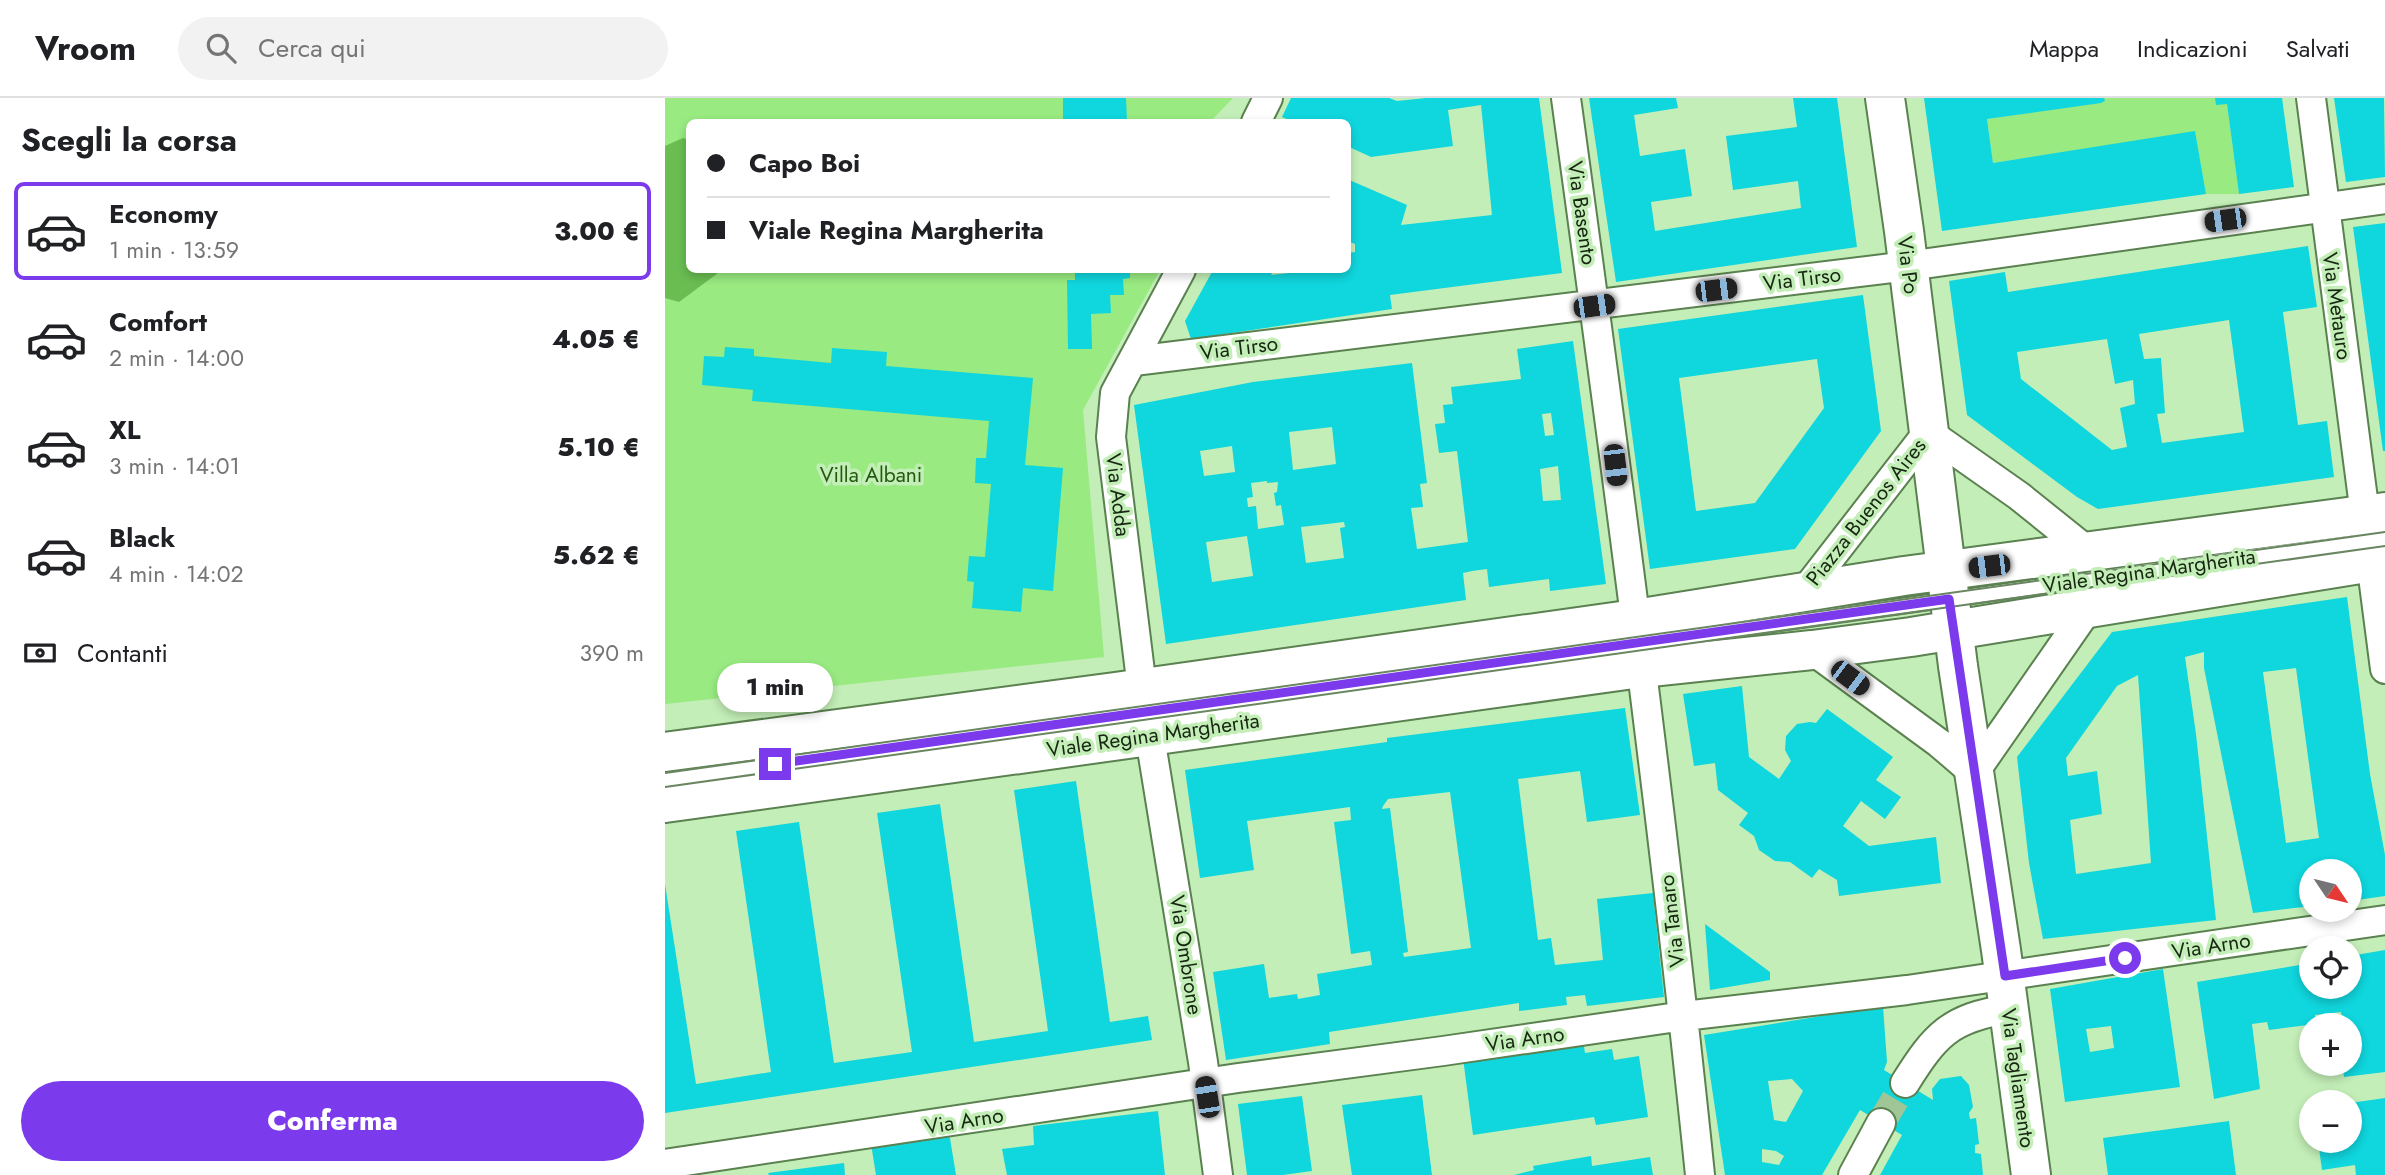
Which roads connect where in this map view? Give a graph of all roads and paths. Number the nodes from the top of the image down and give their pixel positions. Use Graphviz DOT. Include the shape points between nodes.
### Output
graph roads {
  1 [pos="1268,98"];
  2 [pos="1566,98"];
  3 [pos="1885,98"];
  4 [pos="2311,98"];
  5 [pos="1258,119"];
  6 [pos="2385,199"];
  7 [pos="2324,206"];
  8 [pos="1908,266"];
  9 [pos="1179,273"];
  10 [pos="1594,306"];
  11 [pos="1134,361"];
  12 [pos="1928,432"];
  13 [pos="2376,538"];
  14 [pos="2090,553"];
  15 [pos="1804,592"];
  16 [pos="1949,600"];
  17 [pos="2090,606"];
  18 [pos="1638,643"];
  19 [pos="1812,650"];
  20 [pos="2385,670"];
  21 [pos="1147,712"];
  22 [pos="665,752"];
  23 [pos="1974,772"];
  24 [pos="665,780"];
  25 [pos="665,803"];
  26 [pos="2385,919"];
  27 [pos="2007,993"];
  28 [pos="1684,1016"];
  29 [pos="1205,1083"];
  30 [pos="1905,1083"];
  31 [pos="1881,1123"];
  32 [pos="665,1164"];
  33 [pos="738,1165"];
  34 [pos="1218,1175"];
  35 [pos="1700,1175"];
  36 [pos="1853,1175"];
  37 [pos="2031,1175"];
  1 -- 5 [label="street"];
  2 -- 10 [label="street, Via Basento"];
  3 -- 8 [label="main road, Via Po"];
  4 -- 7 [label="street, Via Metauro"];
  6 -- 7 [label="street, Via Tirso"];
  7 -- 8 [label="street, Via Tirso"];
  7 -- 13 [label="street, Via Metauro"];
  8 -- 10 [label="street, Via Tirso"];
  8 -- 12 [label="main road, Via Po"];
  9 -- 11 [label="street, Via Adda"];
  10 -- 11 [label="street, Via Tirso"];
  10 -- 18 [label="street, Via Basento"];
  11 -- 21 [label="street, Via Adda" via="1115,393 1111,437"];
  12 -- 14 [label="street, Piazza Buenos Aires"];
  12 -- 15 [label="street, Piazza Buenos Aires"];
  12 -- 16 [label="main road, Piazza Buenos Aires"];
  13 -- 14 [label="main road, Viale Regina Margherita"];
  13 -- 16 [label="lane, Viale Regina Margherita"];
  13 -- 17 [label="main road, Viale Regina Margherita"];
  13 -- 20 [label="street, Via Metauro"];
  14 -- 16 [label="main road, Viale Regina Margherita"];
  15 -- 16 [label="main road, Viale Regina Margherita"];
  15 -- 18 [label="main road, Viale Regina Margherita"];
  16 -- 17 [label="main road, Viale Regina Margherita"];
  16 -- 18 [label="lane, Viale Regina Margherita"];
  16 -- 19 [label="main road, Viale Regina Margherita"];
  16 -- 23 [label="main road, Piazza Buenos Aires"];
  17 -- 23 [label="street"];
  18 -- 19 [label="main road, Viale Regina Margherita"];
  18 -- 21 [label="main road, Viale Regina Margherita"];
  18 -- 21 [label="main road, Viale Regina Margherita"];
  18 -- 28 [label="street, Via Tanaro"];
  19 -- 23 [label="street"];
  21 -- 22 [label="main road, Viale Regina Margherita"];
  21 -- 24 [label="lane, Viale Regina Margherita"];
  21 -- 25 [label="main road, Viale Regina Margherita"];
  21 -- 29 [label="street, Via Ombrone"];
  23 -- 27 [label="main road, Via Tagliamento"];
  26 -- 27 [label="street, Via Arno"];
  27 -- 28 [label="street, Via Arno" via="1907,990"];
  27 -- 30 [label="street" via="1945,1031"];
  27 -- 37 [label="main road, Via Tagliamento"];
  28 -- 29 [label="street, Via Arno"];
  28 -- 35 [label="street, Via Tanaro"];
  29 -- 33 [label="street, Via Arno"];
  29 -- 34 [label="street, Via Ombrone"];
  31 -- 36 [label="street"];
  32 -- 33 [label="street, Via Arno"];
}
